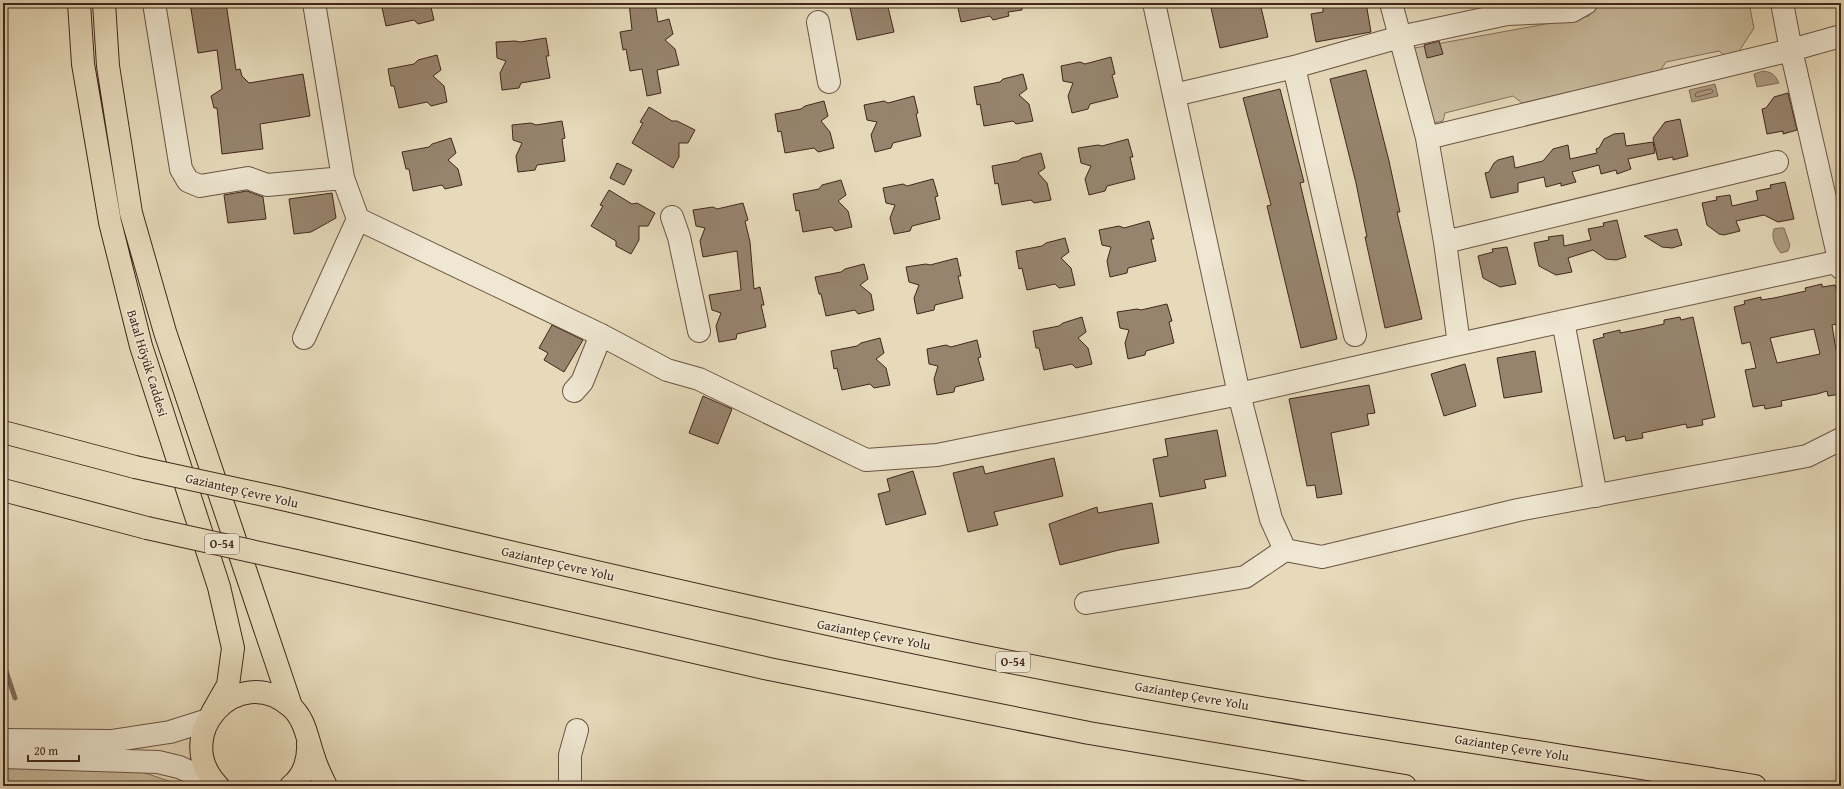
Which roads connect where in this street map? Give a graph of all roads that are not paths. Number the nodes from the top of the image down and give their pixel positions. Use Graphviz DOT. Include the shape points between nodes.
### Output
graph roads {
  1 [pos="79,3"];
  2 [pos="104,3"];
  3 [pos="154,3"];
  4 [pos="314,3"];
  5 [pos="1154,3"];
  6 [pos="1391,3"];
  7 [pos="1586,3"];
  8 [pos="1782,3"];
  9 [pos="818,22"];
  10 [pos="1841,36"];
  11 [pos="1400,37"];
  12 [pos="1791,50"];
  13 [pos="1294,67"];
  14 [pos="829,82"];
  15 [pos="1174,95"];
  16 [pos="1427,138"];
  17 [pos="1777,162"];
  18 [pos="343,178"];
  19 [pos="672,217"];
  20 [pos="358,219"];
  21 [pos="1445,242"];
  22 [pos="1840,265"];
  23 [pos="1563,321"];
  24 [pos="699,331"];
  25 [pos="601,335"];
  26 [pos="1355,335"];
  27 [pos="304,338"];
  28 [pos="1459,344"];
  29 [pos="574,391"];
  30 [pos="1239,394"];
  31 [pos="3,432"];
  32 [pos="1841,439"];
  33 [pos="3,490"];
  34 [pos="1596,496"];
  35 [pos="1285,550"];
  36 [pos="1086,603"];
  37 [pos="291,706"];
  38 [pos="210,717"];
  39 [pos="576,730"];
  40 [pos="308,736"];
  41 [pos="3,740"];
  42 [pos="3,757"];
  43 [pos="216,784"];
  44 [pos="291,786"];
  45 [pos="326,786"];
  46 [pos="570,786"];
  47 [pos="1406,786"];
  48 [pos="1755,786"];
  1 -- 38 [label="main road, Batal Höyük Caddesi" via="83,64 110,222 142,346 219,587 233,648 228,685"];
  2 -- 37 [label="main road, Batal Höyük Caddesi" via="108,66 131,212 165,332"];
  3 -- 18 [label="street" via="181,169 188,181 200,186 248,178 267,185"];
  4 -- 18 [label="street"];
  5 -- 15 [label="street"];
  6 -- 11 [label="street"];
  7 -- 11 [label="street" via="1572,11 1507,14"];
  8 -- 12 [label="street"];
  9 -- 14 [label="street"];
  10 -- 12 [label="street"];
  11 -- 13 [label="street"];
  11 -- 16 [label="street"];
  12 -- 16 [label="street"];
  12 -- 22 [label="street"];
  13 -- 15 [label="street"];
  13 -- 26 [label="street"];
  15 -- 30 [label="street"];
  16 -- 21 [label="street"];
  17 -- 21 [label="street"];
  18 -- 20 [label="street"];
  19 -- 24 [label="street" via="679,237"];
  20 -- 25 [label="street"];
  20 -- 27 [label="street"];
  21 -- 28 [label="street"];
  22 -- 23 [label="street"];
  23 -- 28 [label="street"];
  23 -- 34 [label="street"];
  25 -- 29 [label="street" via="582,382"];
  25 -- 30 [label="street" via="667,370 699,378 866,460 937,455"];
  28 -- 30 [label="street"];
  30 -- 35 [label="street" via="1271,519"];
  31 -- 48 [label="main road, Gaziantep Çevre Yolu / O-54, bridge" via="135,467 780,615 1091,677 1382,727"];
  32 -- 34 [label="street" via="1808,456"];
  33 -- 47 [label="main road, O-54, bridge" via="147,528 777,670 1089,733"];
  34 -- 35 [label="street" via="1518,510 1322,557"];
  35 -- 36 [label="street" via="1245,577"];
  37 -- 38 [label="main road, Batal Höyük Caddesi" via="276,696 258,692 241,694 230,699"];
  37 -- 40 [label="main road, Batal Höyük Caddesi" via="302,719"];
  38 -- 41 [label="street" via="170,732 111,741"];
  38 -- 43 [label="main road, Batal Höyük Caddesi" via="204,728 200,746 203,763"];
  39 -- 46 [label="street" via="570,755"];
  40 -- 44 [label="main road, Batal Höyük Caddesi" via="308,754 304,769"];
  40 -- 45 [label="main road, Batal Höyük Caddesi"];
  42 -- 43 [label="street" via="158,762 179,767"];
}
